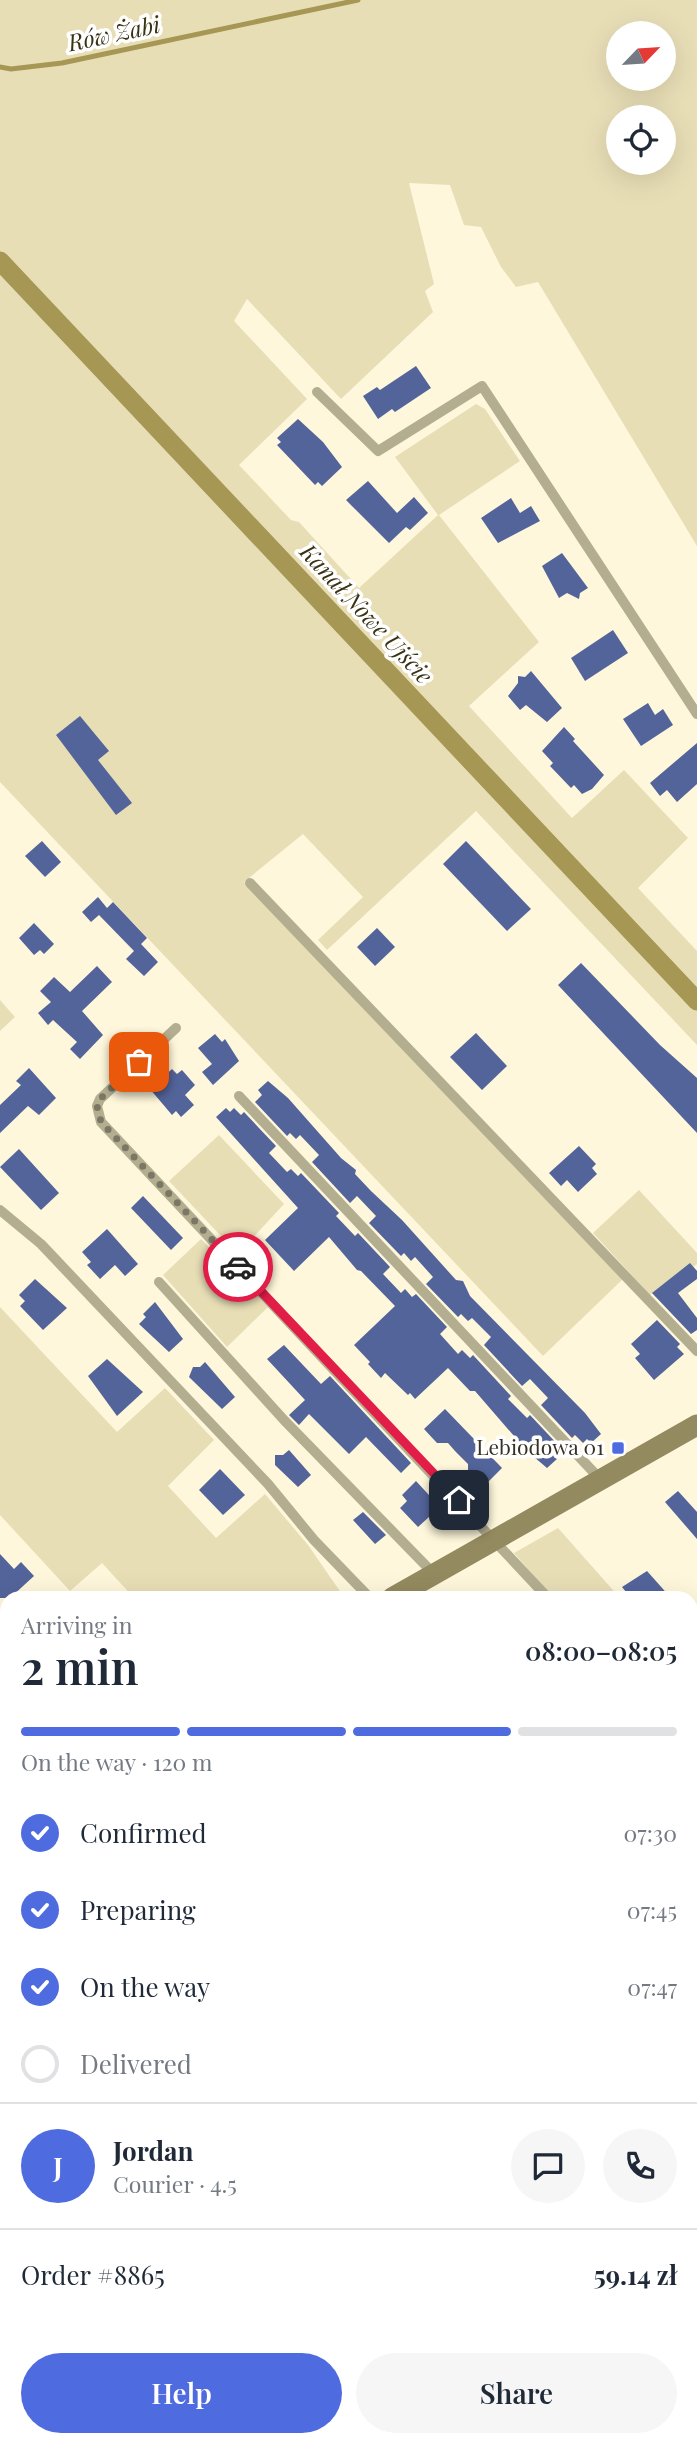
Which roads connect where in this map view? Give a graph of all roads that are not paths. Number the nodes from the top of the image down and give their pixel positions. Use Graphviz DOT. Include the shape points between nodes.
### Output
graph roads {
  1 [pos="317,392"];
  2 [pos="697,713"];
  3 [pos="250,883"];
  4 [pos="176,1028"];
  5 [pos="239,1096"];
  6 [pos="0,1210"];
  7 [pos="159,1282"];
  8 [pos="697,1351"];
  9 [pos="697,1425"];
  10 [pos="601,1480"];
  11 [pos="496,1540"];
  12 [pos="434,1574"];
  13 [pos="363,1591"];
  14 [pos="404,1591"];
  15 [pos="542,1591"];
  1 -- 2 [label="lane" via="378,451 482,386"];
  3 -- 8 [label="lane"];
  4 -- 11 [label="lane" via="100,1099 101,1122"];
  5 -- 10 [label="lane"];
  6 -- 13 [label="lane" via="50,1254"];
  7 -- 12 [label="lane" via="284,1420"];
  9 -- 10 [label="street"];
  10 -- 11 [label="street"];
  11 -- 12 [label="street"];
  11 -- 15 [label="lane"];
  12 -- 14 [label="street"];
}
